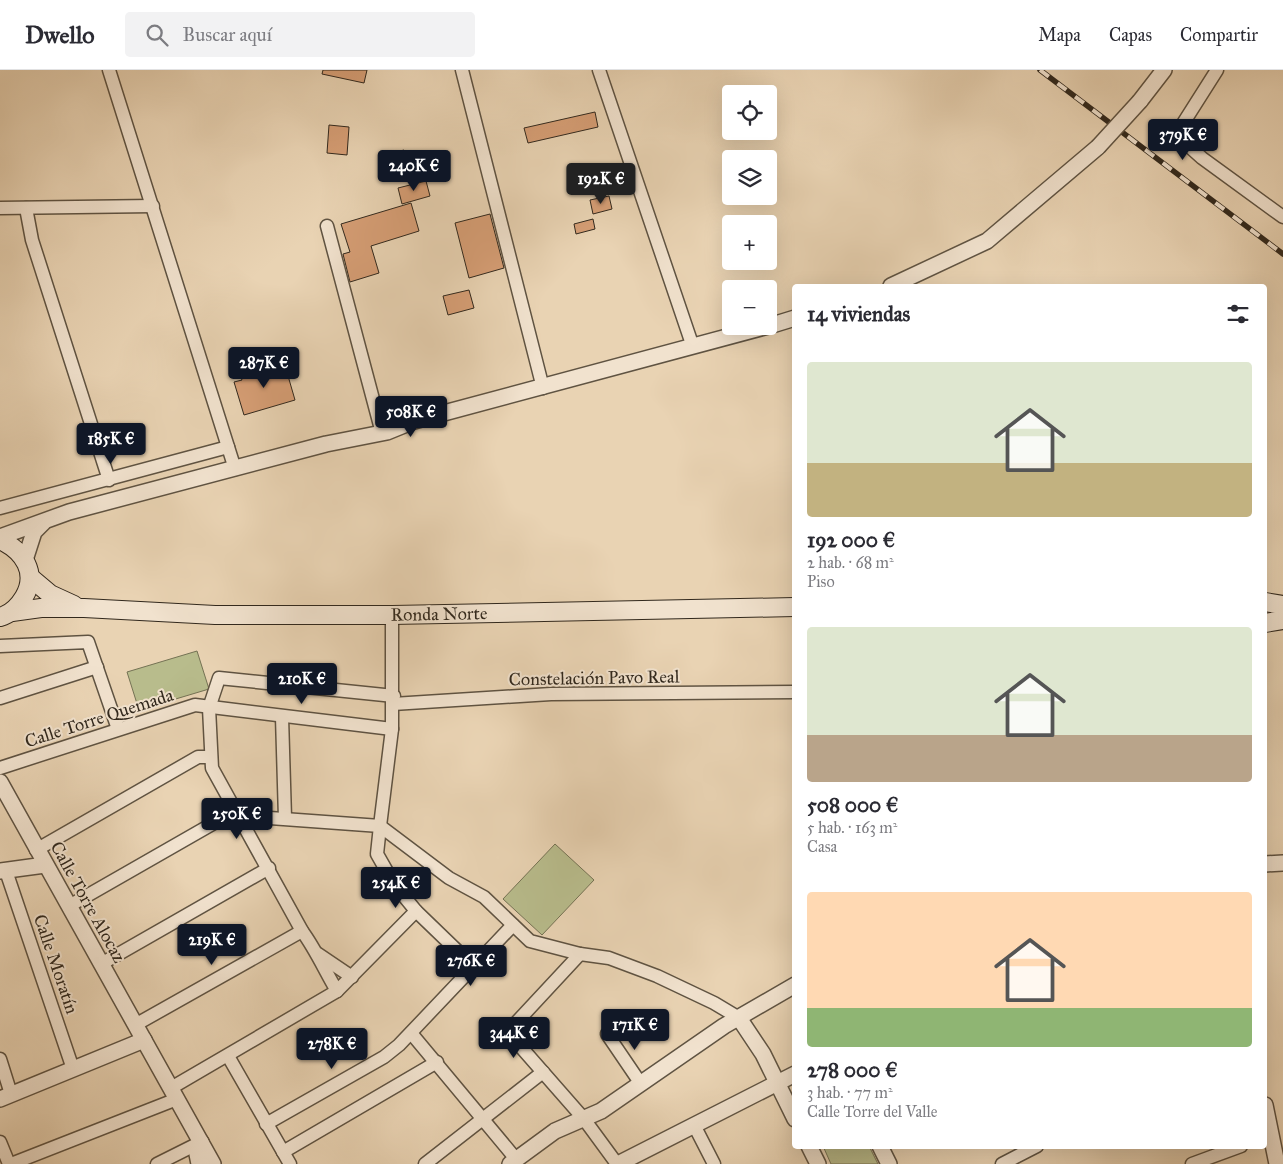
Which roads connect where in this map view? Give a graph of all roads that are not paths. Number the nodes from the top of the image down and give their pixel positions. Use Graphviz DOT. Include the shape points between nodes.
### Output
graph roads {
  1 [pos="109,70"];
  2 [pos="462,70"];
  3 [pos="598,70"];
  4 [pos="1164,70"];
  5 [pos="1217,70"];
  6 [pos="153,206"];
  7 [pos="0,208"];
  8 [pos="26,208"];
  9 [pos="1283,217"];
  10 [pos="327,226"];
  11 [pos="895,284"];
  12 [pos="792,319"];
  13 [pos="777,323"];
  14 [pos="736,335"];
  15 [pos="693,347"];
  16 [pos="543,388"];
  17 [pos="382,433"];
  18 [pos="228,447"];
  19 [pos="235,469"];
  20 [pos="110,480"];
  21 [pos="0,508"];
  22 [pos="43,522"];
  23 [pos="0,538"];
  24 [pos="25,560"];
  25 [pos="31,578"];
  26 [pos="1267,602"];
  27 [pos="1283,606"];
  28 [pos="792,607"];
  29 [pos="84,608"];
  30 [pos="6,615"];
  31 [pos="392,615"];
  32 [pos="1283,620"];
  33 [pos="1267,622"];
  34 [pos="0,646"];
  35 [pos="97,667"];
  36 [pos="792,692"];
  37 [pos="0,698"];
  38 [pos="394,700"];
  39 [pos="209,708"];
  40 [pos="282,717"];
  41 [pos="118,729"];
  42 [pos="392,729"];
  43 [pos="211,757"];
  44 [pos="0,768"];
  45 [pos="0,782"];
  46 [pos="235,811"];
  47 [pos="285,818"];
  48 [pos="244,824"];
  49 [pos="380,826"];
  50 [pos="36,850"];
  51 [pos="1283,863"];
  52 [pos="1267,864"];
  53 [pos="45,865"];
  54 [pos="269,868"];
  55 [pos="3,871"];
  56 [pos="69,906"];
  57 [pos="416,911"];
  58 [pos="513,926"];
  59 [pos="302,931"];
  60 [pos="318,954"];
  61 [pos="580,954"];
  62 [pos="100,964"];
  63 [pos="473,966"];
  64 [pos="352,977"];
  65 [pos="792,987"];
  66 [pos="337,991"];
  67 [pos="739,1018"];
  68 [pos="135,1025"];
  69 [pos="411,1032"];
  70 [pos="607,1034"];
  71 [pos="144,1040"];
  72 [pos="228,1056"];
  73 [pos="0,1059"];
  74 [pos="437,1062"];
  75 [pos="73,1069"];
  76 [pos="543,1072"];
  77 [pos="792,1076"];
  78 [pos="777,1083"];
  79 [pos="641,1084"];
  80 [pos="174,1094"];
  81 [pos="6,1096"];
  82 [pos="792,1113"];
  83 [pos="484,1119"];
  84 [pos="584,1119"];
  85 [pos="266,1124"];
  86 [pos="694,1125"];
  87 [pos="1268,1140"];
  88 [pos="0,1142"];
  89 [pos="201,1142"];
  90 [pos="810,1149"];
  91 [pos="882,1149"];
  92 [pos="1031,1149"];
  93 [pos="1233,1149"];
  94 [pos="282,1152"];
  95 [pos="513,1161"];
  96 [pos="10,1164"];
  97 [pos="157,1164"];
  98 [pos="200,1164"];
  99 [pos="214,1164"];
  100 [pos="290,1164"];
  101 [pos="425,1164"];
  102 [pos="618,1164"];
  103 [pos="714,1164"];
  104 [pos="818,1164"];
  105 [pos="889,1164"];
  106 [pos="1002,1164"];
  107 [pos="1192,1164"];
  108 [pos="1277,1164"];
  1 -- 6 [label="street"];
  2 -- 16 [label="street"];
  3 -- 15 [label="street"];
  4 -- 11 [label="street, bridge" via="1140,102 1098,147 986,241"];
  5 -- 9 [label="street" via="1184,122 1182,140 1196,154"];
  6 -- 8 [label="street"];
  6 -- 18 [label="street"];
  7 -- 8 [label="street"];
  8 -- 20 [label="street" via="32,240"];
  10 -- 17 [label="street"];
  12 -- 13 [label="street"];
  14 -- 15 [label="street"];
  15 -- 16 [label="street"];
  16 -- 17 [label="street" via="414,421"];
  17 -- 19 [label="street" via="326,444"];
  18 -- 19 [label="street"];
  18 -- 20 [label="street"];
  19 -- 22 [label="street" via="69,512"];
  20 -- 21 [label="street"];
  22 -- 23 [label="street" via="19,528"];
  22 -- 24 [label="street" via="34,532"];
  23 -- 24 [label="main road"];
  24 -- 25 [label="main road"];
  25 -- 29 [label="main road, Ronda Norte" via="62,601"];
  25 -- 30 [label="main road" via="22,600"];
  26 -- 27 [label="main road"];
  28 -- 31 [label="main road, Ronda Norte"];
  29 -- 30 [label="main road, Ronda Norte" via="26,609"];
  29 -- 31 [label="main road, Ronda Norte" via="215,615"];
  31 -- 38 [label="street"];
  32 -- 33 [label="main road"];
  34 -- 35 [label="street" via="88,642"];
  35 -- 37 [label="street"];
  35 -- 41 [label="street"];
  36 -- 38 [label="street, Constelación Pavo Real" via="551,694"];
  38 -- 39 [label="street" via="219,678"];
  38 -- 42 [label="street"];
  39 -- 40 [label="street, Calle Torre Quemada"];
  39 -- 41 [label="street, Calle Torre Quemada" via="195,705"];
  39 -- 43 [label="street"];
  40 -- 42 [label="street, Calle Torre Quemada"];
  40 -- 47 [label="street"];
  41 -- 44 [label="street, Calle Torre Quemada"];
  42 -- 49 [label="street"];
  43 -- 46 [label="street" via="212,768"];
  43 -- 50 [label="street" via="198,757"];
  45 -- 50 [label="street, Calle Torre Alocaz"];
  46 -- 48 [label="street"];
  46 -- 56 [label="street"];
  47 -- 48 [label="street" via="256,817"];
  47 -- 49 [label="street"];
  48 -- 54 [label="street"];
  49 -- 57 [label="street" via="377,854 394,884"];
  49 -- 58 [label="street" via="449,878 484,897"];
  50 -- 53 [label="street, Calle Torre Alocaz"];
  51 -- 52 [label="street"];
  53 -- 55 [label="street"];
  53 -- 56 [label="street, Calle Torre Alocaz"];
  54 -- 59 [label="street"];
  54 -- 62 [label="street"];
  55 -- 75 [label="street, Calle Moratín"];
  56 -- 62 [label="street, Calle Torre Alocaz"];
  57 -- 63 [label="street"];
  57 -- 64 [label="street"];
  58 -- 61 [label="street" via="535,943"];
  58 -- 63 [label="street"];
  59 -- 60 [label="street"];
  59 -- 68 [label="street"];
  60 -- 64 [label="street"];
  60 -- 66 [label="street"];
  61 -- 67 [label="street" via="609,958 657,976"];
  61 -- 76 [label="street" via="514,1025 514,1038"];
  62 -- 68 [label="street, Calle Torre Alocaz"];
  63 -- 69 [label="street"];
  64 -- 66 [label="street"];
  65 -- 67 [label="street"];
  66 -- 72 [label="street"];
  67 -- 78 [label="street" via="763,1054"];
  67 -- 79 [label="street"];
  68 -- 71 [label="street, Calle Torre Alocaz"];
  69 -- 74 [label="street"];
  69 -- 85 [label="street" via="384,1057"];
  70 -- 79 [label="street"];
  71 -- 75 [label="street"];
  71 -- 80 [label="street, Calle Torre Alocaz"];
  72 -- 80 [label="street"];
  72 -- 85 [label="street"];
  73 -- 81 [label="street"];
  74 -- 83 [label="street"];
  74 -- 94 [label="street"];
  75 -- 81 [label="street"];
  76 -- 83 [label="street"];
  76 -- 84 [label="street"];
  77 -- 78 [label="street"];
  78 -- 82 [label="street"];
  78 -- 86 [label="street"];
  79 -- 84 [label="street"];
  80 -- 89 [label="street, Calle Torre Alocaz"];
  80 -- 96 [label="street"];
  83 -- 95 [label="street"];
  83 -- 101 [label="street"];
  84 -- 95 [label="street" via="555,1131"];
  84 -- 102 [label="street"];
  85 -- 94 [label="street"];
  86 -- 102 [label="street"];
  86 -- 103 [label="street"];
  87 -- 108 [label="street"];
  88 -- 96 [label="street"];
  89 -- 97 [label="street"];
  89 -- 98 [label="street" via="197,1154"];
  89 -- 99 [label="street, Calle Torre Alocaz"];
  90 -- 104 [label="street"];
  91 -- 105 [label="street"];
  92 -- 106 [label="street"];
  93 -- 107 [label="street"];
  94 -- 100 [label="street"];
}
